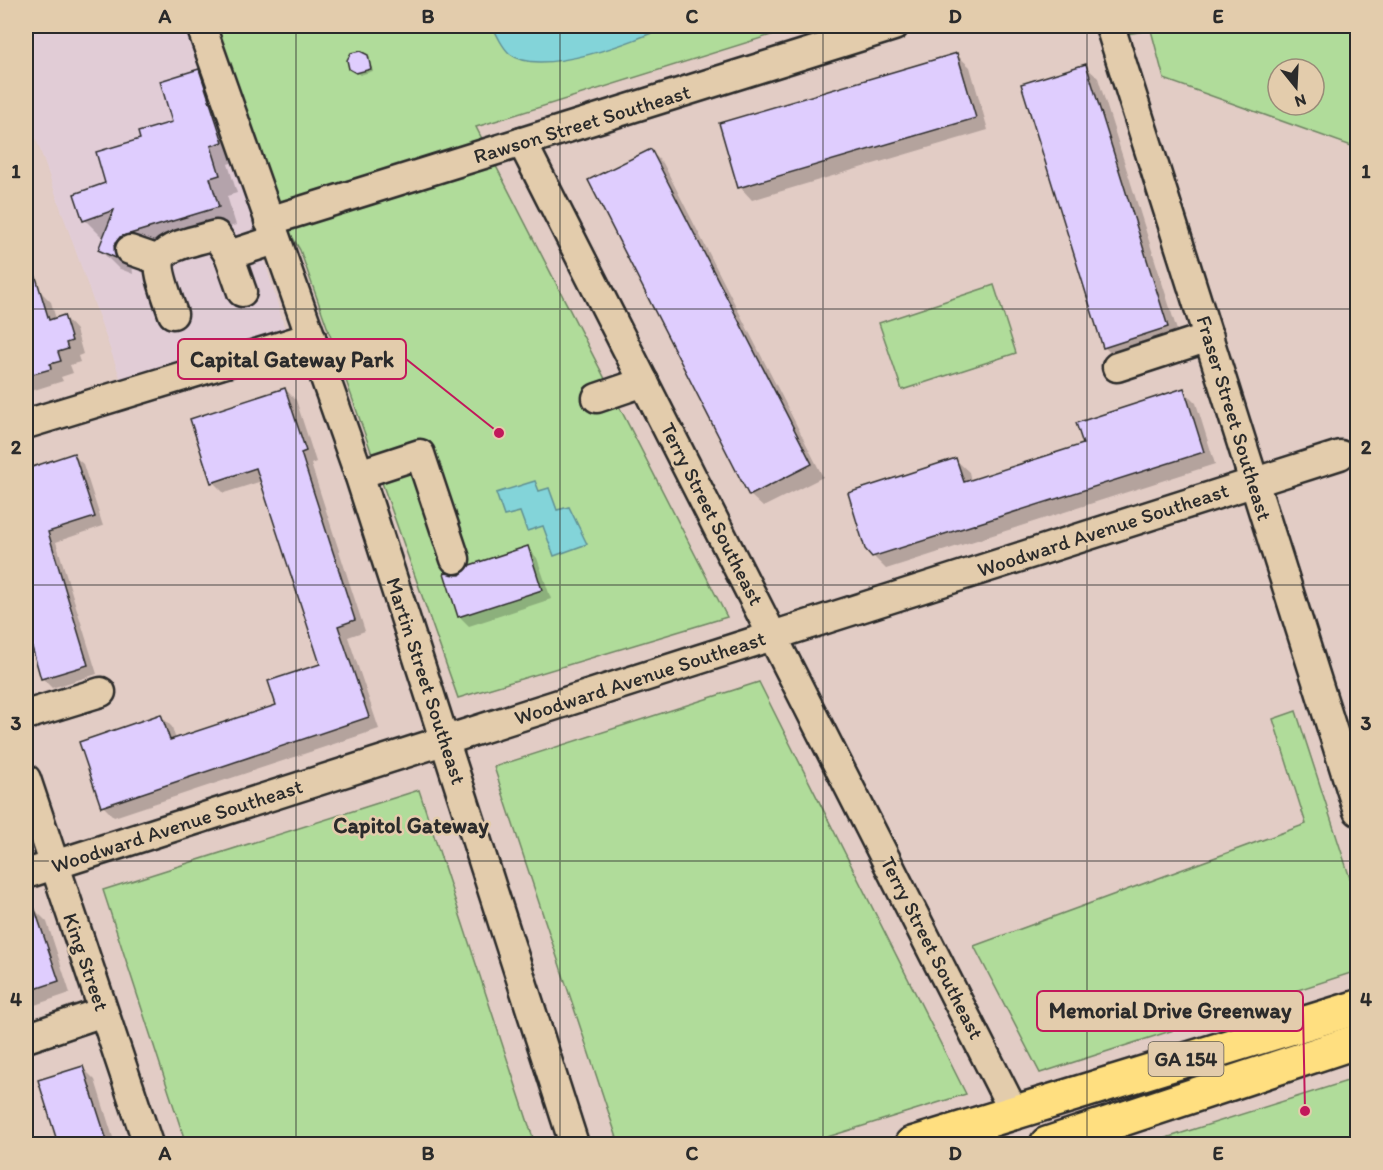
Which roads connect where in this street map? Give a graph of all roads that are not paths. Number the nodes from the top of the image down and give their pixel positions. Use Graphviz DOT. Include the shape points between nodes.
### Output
graph roads {
  1 [pos="201,26"];
  2 [pos="894,26"];
  3 [pos="1110,26"];
  4 [pos="522,142"];
  5 [pos="272,230"];
  6 [pos="130,250"];
  7 [pos="229,255"];
  8 [pos="159,260"];
  9 [pos="242,292"];
  10 [pos="173,314"];
  11 [pos="311,337"];
  12 [pos="1209,338"];
  13 [pos="1117,367"];
  14 [pos="644,382"];
  15 [pos="597,398"];
  16 [pos="26,424"];
  17 [pos="1340,455"];
  18 [pos="359,474"];
  19 [pos="1254,482"];
  20 [pos="454,559"];
  21 [pos="774,635"];
  22 [pos="102,692"];
  23 [pos="26,715"];
  24 [pos="445,740"];
  25 [pos="26,779"];
  26 [pos="1358,811"];
  27 [pos="53,865"];
  28 [pos="26,874"];
  29 [pos="1358,1007"];
  30 [pos="103,1012"];
  31 [pos="26,1038"];
  32 [pos="1358,1041"];
  33 [pos="1014,1112"];
  34 [pos="148,1144"];
  35 [pos="574,1144"];
  36 [pos="912,1144"];
  37 [pos="1047,1144"];
  1 -- 5 [label="street, Martin Street Southeast"];
  2 -- 4 [label="street, Rawson Street Southeast"];
  3 -- 12 [label="street, Fraser Street Southeast"];
  4 -- 5 [label="street, Rawson Street Southeast"];
  4 -- 14 [label="street, Terry Street Southeast"];
  5 -- 7 [label="street, Rawson Street Southeast"];
  5 -- 11 [label="street, Martin Street Southeast"];
  6 -- 8 [label="street"];
  7 -- 8 [label="street" via="216,235 171,246"];
  7 -- 9 [label="street"];
  8 -- 10 [label="street" via="158,271"];
  11 -- 16 [label="street"];
  11 -- 18 [label="street, Martin Street Southeast"];
  12 -- 13 [label="street"];
  12 -- 19 [label="street, Fraser Street Southeast"];
  14 -- 15 [label="street"];
  14 -- 21 [label="street, Terry Street Southeast"];
  17 -- 19 [label="street, Woodward Avenue Southeast"];
  18 -- 20 [label="street" via="420,454"];
  18 -- 24 [label="street, Martin Street Southeast"];
  19 -- 21 [label="street, Woodward Avenue Southeast"];
  19 -- 26 [label="street, Fraser Street Southeast"];
  21 -- 24 [label="street, Woodward Avenue Southeast"];
  21 -- 33 [label="street, Terry Street Southeast"];
  22 -- 23 [label="street"];
  24 -- 27 [label="street, Woodward Avenue Southeast"];
  24 -- 35 [label="street, Martin Street Southeast"];
  25 -- 27 [label="street, King Street"];
  27 -- 28 [label="street, Woodward Avenue Southeast"];
  27 -- 30 [label="street, King Street"];
  29 -- 33 [label="main road, GA 154"];
  30 -- 31 [label="street"];
  30 -- 34 [label="street, King Street"];
  32 -- 37 [label="main road, GA 154"];
  33 -- 36 [label="main road, GA 154"];
}
